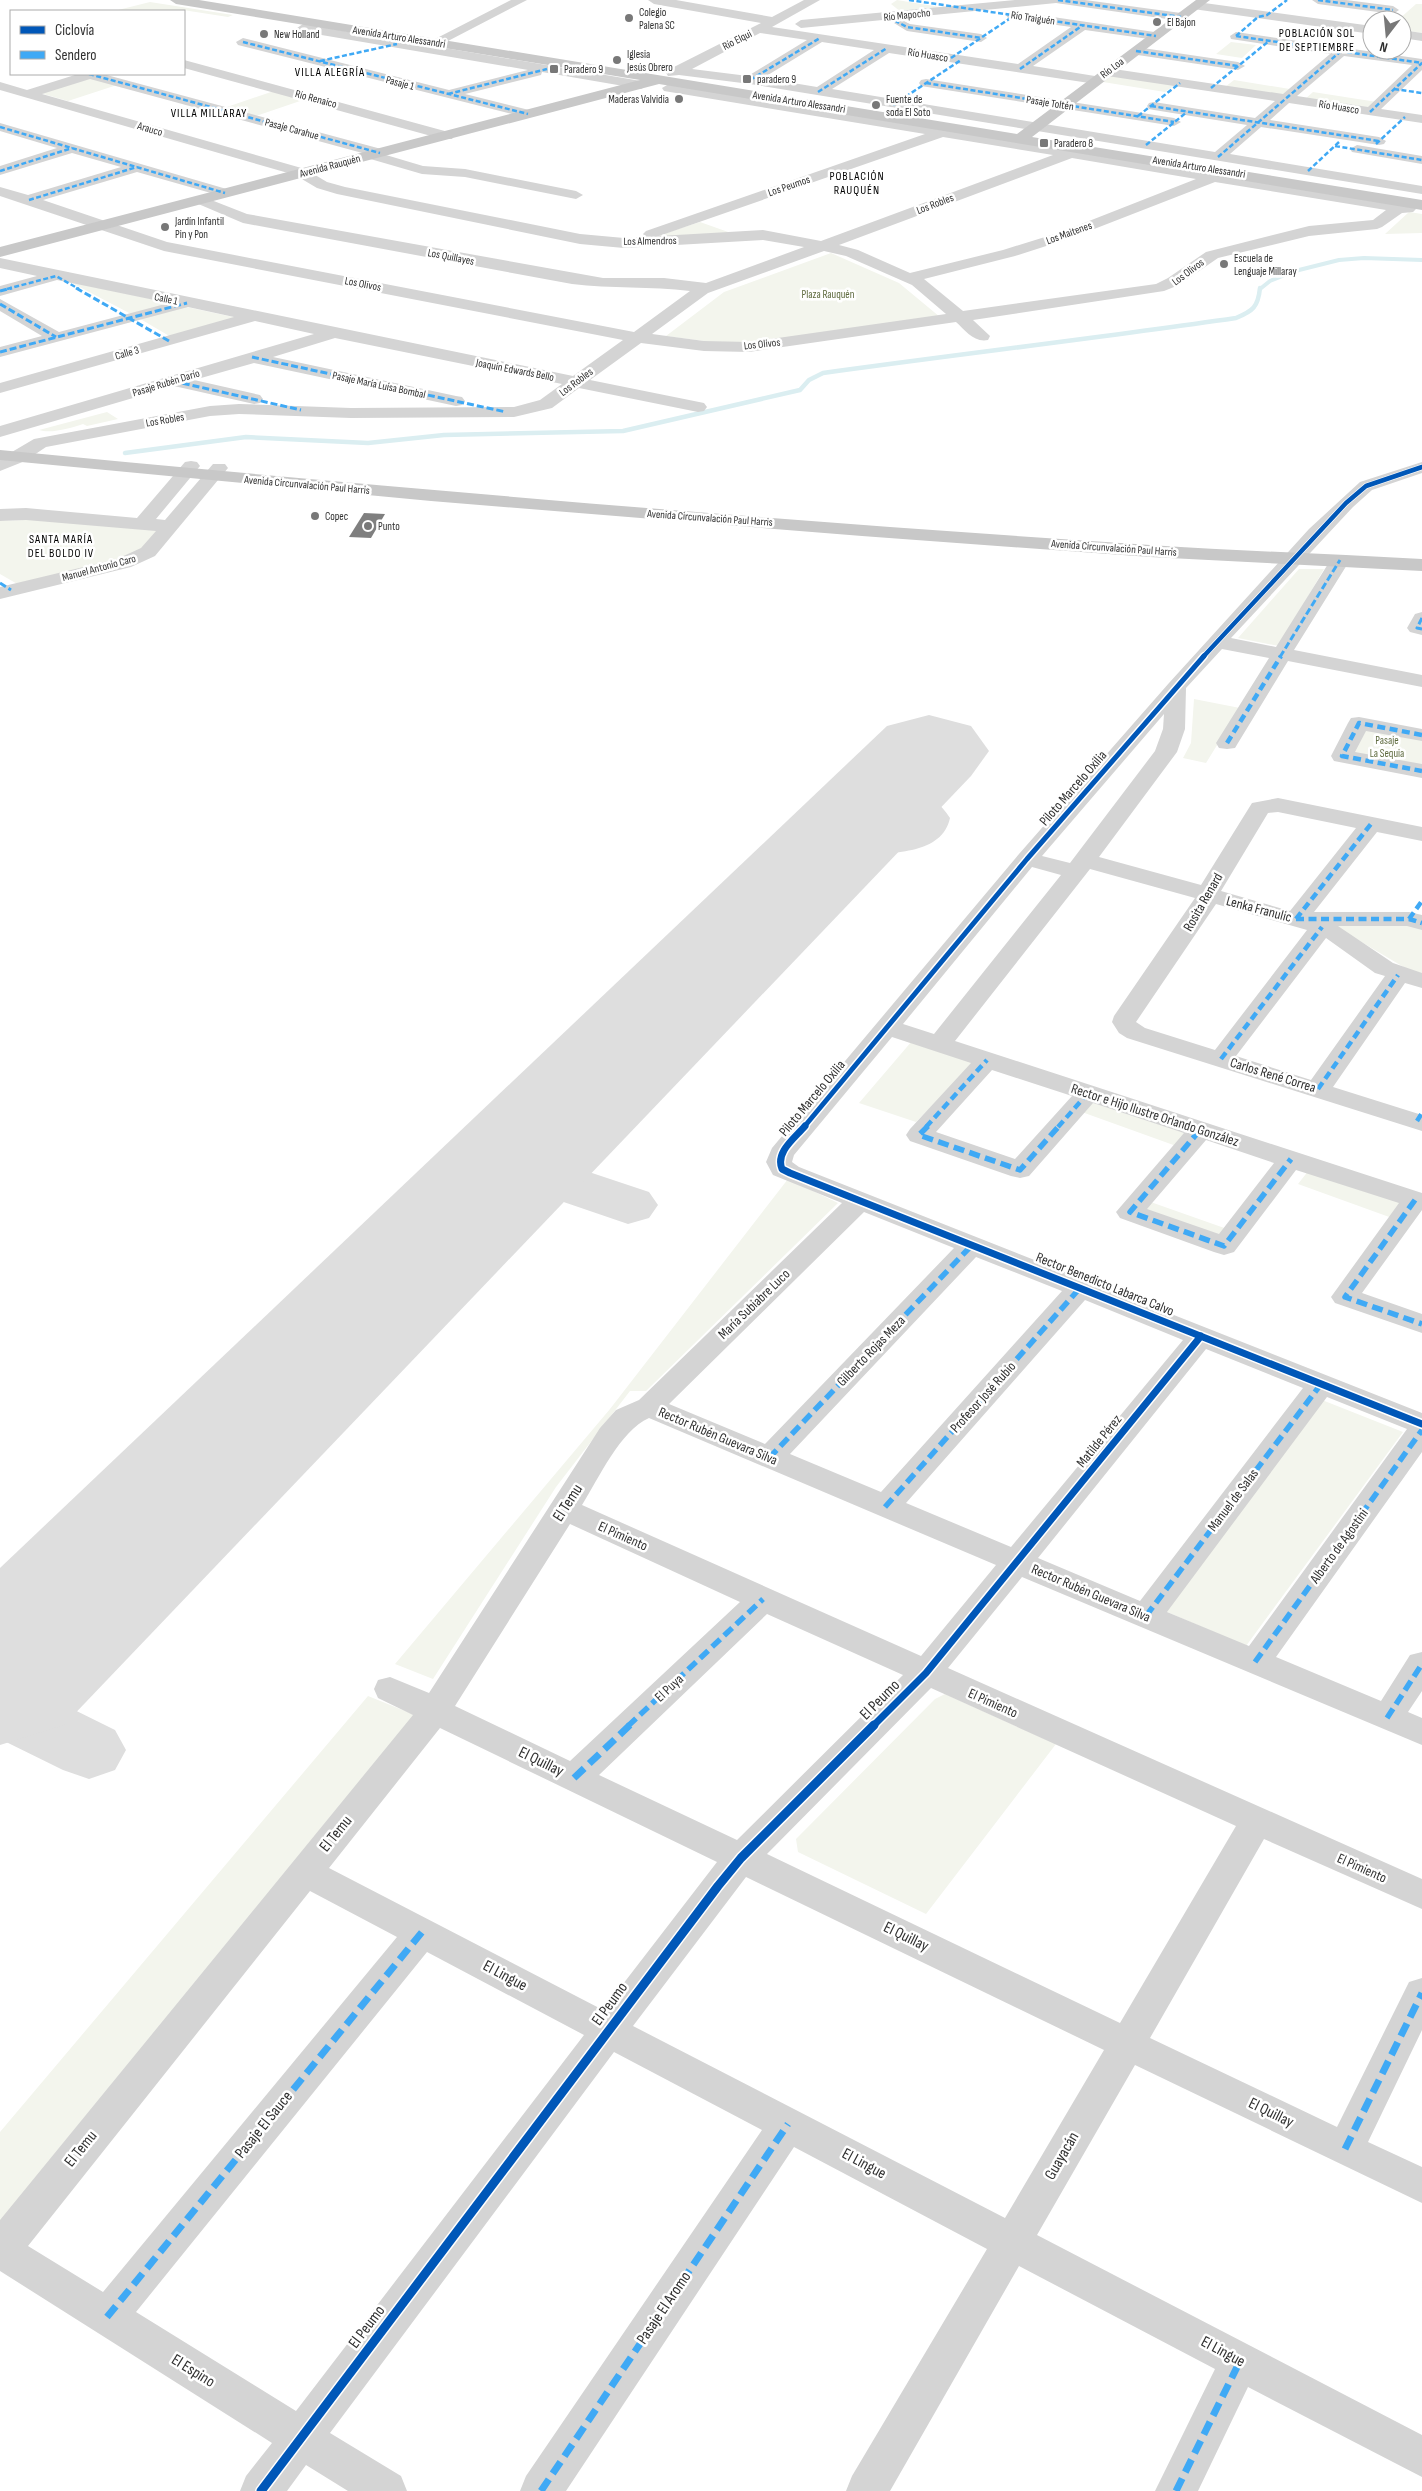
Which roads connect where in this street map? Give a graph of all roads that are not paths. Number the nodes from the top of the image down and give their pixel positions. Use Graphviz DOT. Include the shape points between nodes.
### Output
graph roads {
  1 [pos="176,0"];
  2 [pos="206,0"];
  3 [pos="521,0"];
  4 [pos="654,0"];
  5 [pos="814,0"];
  6 [pos="909,0"];
  7 [pos="1057,0"];
  8 [pos="1287,0"];
  9 [pos="1321,0"];
  10 [pos="1405,0"];
  11 [pos="1201,3"];
  12 [pos="967,8"];
  13 [pos="1394,10"];
  14 [pos="1015,15"];
  15 [pos="1268,15"];
  16 [pos="888,17"];
  17 [pos="1181,18"];
  18 [pos="774,21"];
  19 [pos="1083,25"];
  20 [pos="303,28"];
  21 [pos="759,29"];
  22 [pos="1362,29"];
  23 [pos="1156,36"];
  24 [pos="443,38"];
  25 [pos="820,38"];
  26 [pos="981,38"];
  27 [pos="1269,41"];
  28 [pos="243,42"];
  29 [pos="397,44"];
  30 [pos="887,48"];
  31 [pos="1136,51"];
  32 [pos="1344,52"];
  33 [pos="956,59"];
  34 [pos="318,61"];
  35 [pos="1422,63"];
  36 [pos="185,64"];
  37 [pos="1238,66"];
  38 [pos="547,69"];
  39 [pos="1020,69"];
  40 [pos="87,75"];
  41 [pos="94,75"];
  42 [pos="1102,76"];
  43 [pos="669,78"];
  44 [pos="750,80"];
  45 [pos="926,83"];
  46 [pos="1180,83"];
  47 [pos="641,85"];
  48 [pos="0,86"];
  49 [pos="274,88"];
  50 [pos="1211,88"];
  51 [pos="1394,89"];
  52 [pos="818,92"];
  53 [pos="1422,93"];
  54 [pos="27,94"];
  55 [pos="446,94"];
  56 [pos="1289,99"];
  57 [pos="893,105"];
  58 [pos="1063,105"];
  59 [pos="1151,106"];
  60 [pos="214,108"];
  61 [pos="1187,112"];
  62 [pos="1370,112"];
  63 [pos="528,114"];
  64 [pos="1138,116"];
  65 [pos="1405,117"];
  66 [pos="2,119"];
  67 [pos="1422,120"];
  68 [pos="1174,122"];
  69 [pos="1262,123"];
  70 [pos="150,129"];
  71 [pos="948,130"];
  72 [pos="1027,133"];
  73 [pos="447,136"];
  74 [pos="1341,141"];
  75 [pos="1146,146"];
  76 [pos="1374,146"];
  77 [pos="72,148"];
  78 [pos="1076,151"];
  79 [pos="376,154"];
  80 [pos="1422,160"];
  81 [pos="1219,166"];
  82 [pos="137,167"];
  83 [pos="0,171"];
  84 [pos="1308,172"];
  85 [pos="301,173"];
  86 [pos="0,191"];
  87 [pos="224,194"];
  88 [pos="576,196"];
  89 [pos="1417,199"];
  90 [pos="29,200"];
  91 [pos="201,200"];
  92 [pos="1422,212"];
  93 [pos="104,225"];
  94 [pos="624,243"];
  95 [pos="825,246"];
  96 [pos="0,252"];
  97 [pos="0,263"];
  98 [pos="56,276"];
  99 [pos="910,278"];
  100 [pos="706,288"];
  101 [pos="0,291"];
  102 [pos="187,303"];
  103 [pos="0,304"];
  104 [pos="130,317"];
  105 [pos="253,317"];
  106 [pos="961,317"];
  107 [pos="333,334"];
  108 [pos="982,336"];
  109 [pos="56,337"];
  110 [pos="636,337"];
  111 [pos="169,341"];
  112 [pos="0,352"];
  113 [pos="252,357"];
  114 [pos="173,381"];
  115 [pos="576,382"];
  116 [pos="0,388"];
  117 [pos="698,406"];
  118 [pos="301,410"];
  119 [pos="506,412"];
  120 [pos="0,432"];
  121 [pos="0,448"];
  122 [pos="24,454"];
  123 [pos="0,455"];
  124 [pos="0,466"];
  125 [pos="1422,467"];
  126 [pos="188,470"];
  127 [pos="215,472"];
  128 [pos="0,515"];
  129 [pos="143,524"];
  130 [pos="169,526"];
  131 [pos="1299,552"];
  132 [pos="1422,553"];
  133 [pos="1340,560"];
  134 [pos="1422,565"];
  135 [pos="4,589"];
  136 [pos="1422,618"];
  137 [pos="1422,629"];
  138 [pos="1218,642"];
  139 [pos="1283,654"];
  140 [pos="1422,681"];
  141 [pos="1176,687"];
  142 [pos="1422,735"];
  143 [pos="1227,743"];
  144 [pos="1422,771"];
  145 [pos="1371,824"];
  146 [pos="1422,834"];
  147 [pos="1027,859"];
  148 [pos="1081,866"];
  149 [pos="1208,895"];
  150 [pos="1418,915"];
  151 [pos="1296,919"];
  152 [pos="1322,927"];
  153 [pos="1398,975"];
  154 [pos="1422,982"];
  155 [pos="1126,1026"];
  156 [pos="887,1027"];
  157 [pos="940,1044"];
  158 [pos="1221,1059"];
  159 [pos="987,1060"];
  160 [pos="1318,1089"];
  161 [pos="1088,1093"];
  162 [pos="1420,1119"];
  163 [pos="1200,1130"];
  164 [pos="1291,1159"];
  165 [pos="780,1166"];
  166 [pos="860,1201"];
  167 [pos="1418,1201"];
  168 [pos="972,1245"];
  169 [pos="1080,1288"];
  170 [pos="1422,1324"];
  171 [pos="1201,1336"];
  172 [pos="1321,1384"];
  173 [pos="649,1407"];
  174 [pos="1422,1424"];
  175 [pos="1422,1430"];
  176 [pos="769,1458"];
  177 [pos="886,1506"];
  178 [pos="564,1509"];
  179 [pos="1017,1562"];
  180 [pos="763,1599"];
  181 [pos="1146,1616"];
  182 [pos="1256,1662"];
  183 [pos="1422,1664"];
  184 [pos="926,1673"];
  185 [pos="390,1689"];
  186 [pos="435,1711"];
  187 [pos="1387,1718"];
  188 [pos="1422,1732"];
  189 [pos="574,1778"];
  190 [pos="1257,1820"];
  191 [pos="741,1858"];
  192 [pos="306,1872"];
  193 [pos="1422,1895"];
  194 [pos="422,1932"];
  195 [pos="1422,1993"];
  196 [pos="608,2030"];
  197 [pos="1127,2044"];
  198 [pos="788,2124"];
  199 [pos="1345,2149"];
  200 [pos="1422,2186"];
  201 [pos="1012,2242"];
  202 [pos="0,2250"];
  203 [pos="107,2317"];
  204 [pos="1240,2361"];
  205 [pos="301,2438"];
  206 [pos="1422,2456"];
  207 [pos="261,2491"];
  208 [pos="386,2491"];
  209 [pos="541,2491"];
  210 [pos="867,2491"];
  211 [pos="1176,2491"];
  1 -- 43 [label="main road, Avenida Arturo Alessandri"];
  2 -- 24 [label="main road, Avenida Arturo Alessandri"];
  3 -- 24 [label="street"];
  4 -- 18 [label="street"];
  5 -- 18 [label="street, Río Elqui"];
  6 -- 12 [label="street, Río Traiguén"];
  7 -- 12 [label="street, Río Mapocho"];
  7 -- 17 [label="street, Río Mapocho"];
  8 -- 15 [label="street"];
  9 -- 13 [label="street"];
  10 -- 13 [label="street"];
  11 -- 15 [label="street"];
  11 -- 17 [label="main road, Río Loa"];
  12 -- 14 [label="street, Río Traiguén"];
  12 -- 16 [label="street, Río Mapocho"];
  14 -- 19 [label="street, Río Traiguén"];
  14 -- 26 [label="street"];
  15 -- 22 [label="street"];
  15 -- 27 [label="street" via="1258,18 1236,36"];
  16 -- 21 [label="street, Río Mapocho"];
  16 -- 26 [label="street" via="907,27"];
  17 -- 23 [label="main road, Río Loa"];
  18 -- 21 [label="street, Río Elqui"];
  19 -- 23 [label="street, Río Traiguén"];
  19 -- 39 [label="street"];
  20 -- 29 [label="street, Avenida Arturo Alessandri"];
  21 -- 25 [label="street, Río Huasco"];
  21 -- 43 [label="street, Río Elqui"];
  23 -- 31 [label="main road, Río Loa"];
  24 -- 43 [label="main road, Avenida Arturo Alessandri"];
  25 -- 30 [label="street, Río Huasco"];
  25 -- 44 [label="street"];
  26 -- 33 [label="street"];
  27 -- 32 [label="street"];
  27 -- 37 [label="street"];
  28 -- 34 [label="street, Pasaje 1"];
  29 -- 34 [label="street"];
  29 -- 38 [label="street, Avenida Arturo Alessandri"];
  30 -- 33 [label="street, Río Huasco"];
  30 -- 52 [label="street"];
  31 -- 37 [label="street"];
  31 -- 42 [label="main road, Río Loa"];
  32 -- 35 [label="street"];
  32 -- 56 [label="street"];
  33 -- 39 [label="street, Río Huasco"];
  33 -- 45 [label="street"];
  34 -- 55 [label="street, Pasaje 1"];
  35 -- 51 [label="street"];
  36 -- 49 [label="street, Río Renaico"];
  37 -- 50 [label="street"];
  38 -- 47 [label="street, Avenida Arturo Alessandri"];
  38 -- 55 [label="street"];
  39 -- 42 [label="street, Río Huasco"];
  40 -- 54 [label="street"];
  41 -- 60 [label="street, Pasaje Carahue"];
  42 -- 46 [label="street, Río Huasco"];
  42 -- 58 [label="main road, Río Loa"];
  43 -- 44 [label="street, Avenida Arturo Alessandri"];
  43 -- 47 [label="main road, Avenida Rauquén"];
  43 -- 71 [label="street, Avenida Arturo Alessandri"];
  43 -- 72 [label="main road, Avenida Arturo Alessandri"];
  44 -- 52 [label="street, Avenida Arturo Alessandri"];
  45 -- 57 [label="street"];
  45 -- 58 [label="street, Pasaje Toltén"];
  46 -- 50 [label="street, Río Huasco"];
  46 -- 59 [label="street"];
  47 -- 63 [label="main road, Avenida Rauquén"];
  48 -- 54 [label="street, Arauco"];
  49 -- 60 [label="street"];
  49 -- 73 [label="street, Río Renaico"];
  50 -- 56 [label="street, Río Huasco"];
  51 -- 53 [label="street"];
  51 -- 62 [label="street"];
  52 -- 57 [label="street, Avenida Arturo Alessandri"];
  54 -- 70 [label="street, Arauco"];
  55 -- 63 [label="street, Pasaje 1"];
  56 -- 62 [label="street, Río Huasco"];
  56 -- 69 [label="street"];
  57 -- 72 [label="street, Avenida Arturo Alessandri"];
  58 -- 64 [label="street, Pasaje Toltén"];
  58 -- 72 [label="main road, Río Loa"];
  59 -- 61 [label="street"];
  59 -- 64 [label="street"];
  60 -- 70 [label="street"];
  60 -- 79 [label="street, Pasaje Carahue"];
  61 -- 68 [label="street"];
  61 -- 69 [label="street"];
  62 -- 65 [label="street, Río Huasco"];
  63 -- 73 [label="main road, Avenida Rauquén"];
  64 -- 68 [label="street, Pasaje Toltén"];
  65 -- 67 [label="street, Río Huasco"];
  65 -- 76 [label="street"];
  66 -- 77 [label="street"];
  68 -- 75 [label="street"];
  69 -- 74 [label="street"];
  69 -- 81 [label="street"];
  70 -- 85 [label="street, Arauco"];
  71 -- 72 [label="main road, Avenida Arturo Alessandri"];
  71 -- 78 [label="street, Avenida Arturo Alessandri"];
  71 -- 94 [label="street, Los Peumos"];
  72 -- 75 [label="street, Avenida Arturo Alessandri"];
  72 -- 78 [label="main road, Avenida Arturo Alessandri"];
  72 -- 89 [label="main road, Avenida Arturo Alessandri"];
  73 -- 79 [label="main road, Avenida Rauquén"];
  74 -- 76 [label="street"];
  74 -- 84 [label="street"];
  75 -- 81 [label="street, Avenida Arturo Alessandri"];
  76 -- 80 [label="street"];
  77 -- 82 [label="street"];
  77 -- 83 [label="street"];
  78 -- 81 [label="main road, Avenida Arturo Alessandri"];
  78 -- 95 [label="street, Los Robles"];
  79 -- 85 [label="main road, Avenida Rauquén"];
  79 -- 88 [label="street, Pasaje Carahue" via="422,170 465,173"];
  81 -- 84 [label="street, Avenida Arturo Alessandri"];
  81 -- 89 [label="main road, Avenida Arturo Alessandri"];
  81 -- 99 [label="street, Los Maitenes" via="1066,234 1010,253"];
  82 -- 87 [label="street"];
  82 -- 90 [label="street"];
  84 -- 89 [label="street, Avenida Arturo Alessandri"];
  85 -- 87 [label="main road, Avenida Rauquén"];
  85 -- 94 [label="street, Los Almendros" via="322,185 342,191 580,239"];
  86 -- 90 [label="street, Los Olivos"];
  87 -- 91 [label="main road, Avenida Rauquén"];
  89 -- 92 [label="street, Avenida Arturo Alessandri"];
  89 -- 106 [label="street, Los Olivos" via="1370,226 1309,231 1212,255 1202,259 1178,281 1158,288"];
  90 -- 93 [label="street, Los Olivos"];
  91 -- 93 [label="main road, Avenida Rauquén"];
  91 -- 100 [label="street, Los Quillayes" via="248,219 572,279"];
  93 -- 96 [label="main road, Avenida Rauquén"];
  93 -- 110 [label="street, Los Olivos" via="164,246"];
  94 -- 95 [label="street, Los Almendros" via="763,236"];
  95 -- 99 [label="street, Los Almendros" via="852,253"];
  95 -- 100 [label="street, Los Robles"];
  97 -- 98 [label="street, Calle 1"];
  98 -- 101 [label="street"];
  98 -- 102 [label="street, Calle 1"];
  98 -- 104 [label="street"];
  99 -- 106 [label="street, Los Almendros"];
  100 -- 110 [label="street, Los Robles"];
  102 -- 104 [label="street"];
  102 -- 105 [label="street, Calle 1"];
  103 -- 109 [label="street"];
  104 -- 109 [label="street"];
  104 -- 111 [label="street"];
  105 -- 107 [label="street, Calle 1"];
  105 -- 111 [label="street, Calle 3"];
  106 -- 108 [label="street, Los Almendros"];
  106 -- 110 [label="street, Los Olivos" via="749,347 704,346"];
  107 -- 113 [label="street, Pasaje Rubén Darío"];
  107 -- 115 [label="street, Joaquín Edwards Bello"];
  109 -- 112 [label="street"];
  110 -- 115 [label="street, Los Robles"];
  111 -- 116 [label="street, Calle 3"];
  113 -- 114 [label="street, Pasaje Rubén Darío"];
  113 -- 119 [label="street, Pasaje María Luísa Bombal"];
  114 -- 118 [label="street"];
  114 -- 120 [label="street, Pasaje Rubén Darío"];
  115 -- 117 [label="street, Joaquín Edwards Bello"];
  115 -- 119 [label="street, Los Robles" via="542,406"];
  118 -- 119 [label="street, Los Robles" via="351,413"];
  118 -- 122 [label="street, Los Robles" via="210,412 40,443"];
  121 -- 122 [label="main road, Avenida Circunvalación Paul Harris"];
  122 -- 123 [label="main road, Avenida Circunvalación Paul Harris"];
  122 -- 124 [label="street, Los Robles"];
  122 -- 126 [label="main road, Avenida Circunvalación Paul Harris"];
  125 -- 131 [label="street, Piloto Marcelo Oxilia" via="1378,481 1356,493"];
  126 -- 127 [label="main road, Avenida Circunvalación Paul Harris"];
  126 -- 129 [label="street"];
  127 -- 130 [label="street, Manuel Antonio Caro"];
  127 -- 131 [label="main road, Avenida Circunvalación Paul Harris" via="694,517 1136,550"];
  128 -- 129 [label="street" via="26,514"];
  129 -- 130 [label="street"];
  130 -- 135 [label="street, Manuel Antonio Caro" via="148,552 135,559"];
  131 -- 132 [label="main road, Avenida Circunvalación Paul Harris"];
  131 -- 133 [label="main road, Avenida Circunvalación Paul Harris"];
  131 -- 138 [label="street, Piloto Marcelo Oxilia"];
  133 -- 134 [label="main road, Avenida Circunvalación Paul Harris"];
  133 -- 139 [label="street"];
  136 -- 137 [label="street" via="1417,628"];
  138 -- 139 [label="street"];
  138 -- 141 [label="street, Piloto Marcelo Oxilia"];
  139 -- 140 [label="street"];
  139 -- 143 [label="street"];
  141 -- 147 [label="street, Piloto Marcelo Oxilia"];
  141 -- 148 [label="street" via="1174,729 1166,752"];
  142 -- 144 [label="street" via="1359,723 1342,756"];
  145 -- 146 [label="street"];
  145 -- 149 [label="street, Rosita Renard" via="1267,805 1258,810"];
  145 -- 151 [label="street"];
  147 -- 148 [label="street, Lenka Franulic"];
  147 -- 156 [label="street, Piloto Marcelo Oxilia"];
  148 -- 149 [label="street, Lenka Franulic"];
  148 -- 157 [label="street"];
  149 -- 151 [label="street, Lenka Franulic"];
  149 -- 155 [label="street, Rosita Renard" via="1203,907 1126,1016"];
  150 -- 151 [label="street"];
  151 -- 152 [label="street, Lenka Franulic"];
  152 -- 153 [label="street, Lenka Franulic"];
  152 -- 158 [label="street"];
  153 -- 154 [label="street, Lenka Franulic"];
  153 -- 160 [label="street"];
  155 -- 158 [label="street, Carlos René Correa" via="1136,1033"];
  156 -- 157 [label="street, Rector e Hijo Ilustre Orlando González"];
  156 -- 165 [label="street, Piloto Marcelo Oxilia" via="781,1154"];
  157 -- 159 [label="street, Rector e Hijo Ilustre Orlando González"];
  158 -- 160 [label="street, Carlos René Correa"];
  159 -- 161 [label="street, Rector e Hijo Ilustre Orlando González"];
  159 -- 161 [label="street" via="919,1135 1020,1170"];
  160 -- 162 [label="street, Carlos René Correa"];
  161 -- 163 [label="street, Rector e Hijo Ilustre Orlando González"];
  163 -- 164 [label="street, Rector e Hijo Ilustre Orlando González"];
  163 -- 164 [label="street" via="1130,1212 1224,1246"];
  164 -- 167 [label="street, Rector e Hijo Ilustre Orlando González"];
  165 -- 166 [label="street, Rector Benedicto Labarca Calvo"];
  166 -- 168 [label="street, Rector Benedicto Labarca Calvo"];
  166 -- 173 [label="street, María Subiabre Luco"];
  167 -- 170 [label="street" via="1345,1297"];
  168 -- 169 [label="street, Rector Benedicto Labarca Calvo"];
  168 -- 176 [label="street, Gilberto Rojas Meza"];
  169 -- 171 [label="street, Rector Benedicto Labarca Calvo"];
  169 -- 177 [label="street, Profesor José Rubio"];
  171 -- 172 [label="street, Rector Benedicto Labarca Calvo"];
  171 -- 179 [label="street, Matilde Pérez"];
  172 -- 174 [label="street, Rector Benedicto Labarca Calvo"];
  172 -- 181 [label="street, Manuel de Salas"];
  173 -- 176 [label="street, Rector Rubén Guevara Silva"];
  173 -- 178 [label="street, El Temu" via="634,1412 620,1423"];
  175 -- 182 [label="street, Alberto de Agostini"];
  176 -- 177 [label="street, Rector Rubén Guevara Silva"];
  177 -- 179 [label="street, Rector Rubén Guevara Silva"];
  178 -- 180 [label="street, El Pimiento"];
  178 -- 186 [label="street, El Temu"];
  179 -- 181 [label="street, Rector Rubén Guevara Silva"];
  179 -- 184 [label="street, El Peumo"];
  180 -- 184 [label="street, El Pimiento"];
  180 -- 189 [label="street, El Puya"];
  181 -- 182 [label="street, Rector Rubén Guevara Silva"];
  182 -- 187 [label="street, Rector Rubén Guevara Silva"];
  183 -- 187 [label="street"];
  184 -- 190 [label="street, El Pimiento"];
  184 -- 191 [label="street, El Peumo"];
  185 -- 186 [label="street, El Quillay"];
  186 -- 189 [label="street, El Quillay"];
  186 -- 192 [label="street, El Temu"];
  187 -- 188 [label="street, Rector Rubén Guevara Silva"];
  189 -- 191 [label="street, El Quillay"];
  190 -- 193 [label="street, El Pimiento"];
  190 -- 197 [label="street, Guayacán"];
  191 -- 196 [label="street, El Peumo"];
  191 -- 197 [label="street, El Quillay"];
  192 -- 194 [label="street, El Lingue"];
  192 -- 202 [label="street, El Temu"];
  194 -- 196 [label="street, El Lingue"];
  194 -- 203 [label="street, Pasaje El Sauce"];
  195 -- 199 [label="street"];
  196 -- 198 [label="street, El Lingue"];
  196 -- 205 [label="street, El Peumo"];
  197 -- 199 [label="street, El Quillay"];
  197 -- 201 [label="street, Guayacán"];
  198 -- 201 [label="street, El Lingue"];
  198 -- 209 [label="street, Pasaje El Aromo"];
  199 -- 200 [label="street, El Quillay"];
  201 -- 204 [label="street, El Lingue"];
  201 -- 210 [label="street, Guayacán"];
  202 -- 203 [label="street, El Espino"];
  203 -- 205 [label="street, El Espino"];
  204 -- 206 [label="street, El Lingue"];
  204 -- 211 [label="street"];
  205 -- 207 [label="street, El Peumo"];
  205 -- 208 [label="street, El Espino"];
}
